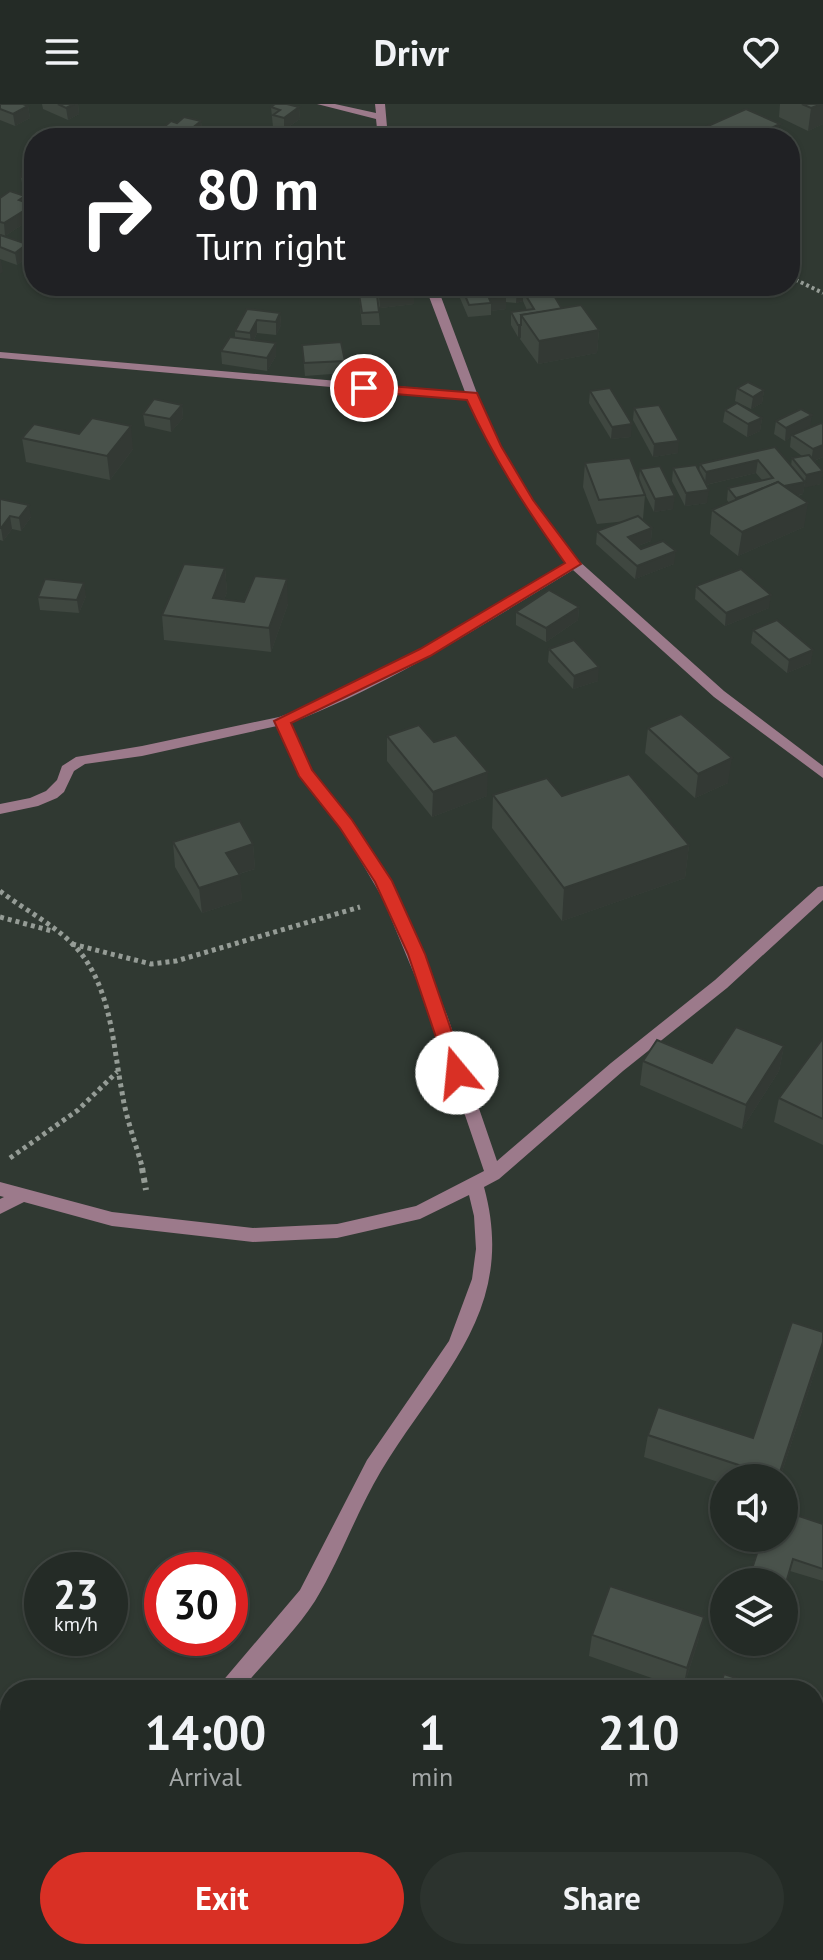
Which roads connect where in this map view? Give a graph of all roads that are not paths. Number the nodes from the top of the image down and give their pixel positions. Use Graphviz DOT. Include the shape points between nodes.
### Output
graph roads {
  1 [pos="322,104"];
  2 [pos="380,104"];
  3 [pos="380,117"];
  4 [pos="382,128"];
  5 [pos="435,296"];
  6 [pos="0,355"];
  7 [pos="472,396"];
  8 [pos="574,564"];
  9 [pos="282,721"];
  10 [pos="823,773"];
  11 [pos="0,809"];
  12 [pos="823,891"];
  13 [pos="493,1174"];
  14 [pos="474,1183"];
  15 [pos="0,1189"];
  16 [pos="21,1196"];
  17 [pos="0,1207"];
  18 [pos="236,1680"];
  1 -- 3 [label="street"];
  2 -- 3 [label="street"];
  3 -- 4 [label="street"];
  5 -- 7 [label="street"];
  6 -- 7 [label="street"];
  7 -- 8 [label="street" via="527,501"];
  8 -- 9 [label="street" via="425,653"];
  8 -- 10 [label="street" via="719,694"];
  9 -- 11 [label="street" via="81,760 67,769 63,786 55,793"];
  9 -- 13 [label="street" via="305,772 346,824 391,899 435,1003"];
  12 -- 13 [label="street" via="721,984"];
  13 -- 14 [label="street"];
  14 -- 16 [label="street" via="420,1212 337,1231 253,1235 112,1219"];
  14 -- 18 [label="street" via="483,1216 483,1264 457,1344 374,1466 307,1596"];
  15 -- 16 [label="street"];
  16 -- 17 [label="street"];
}
